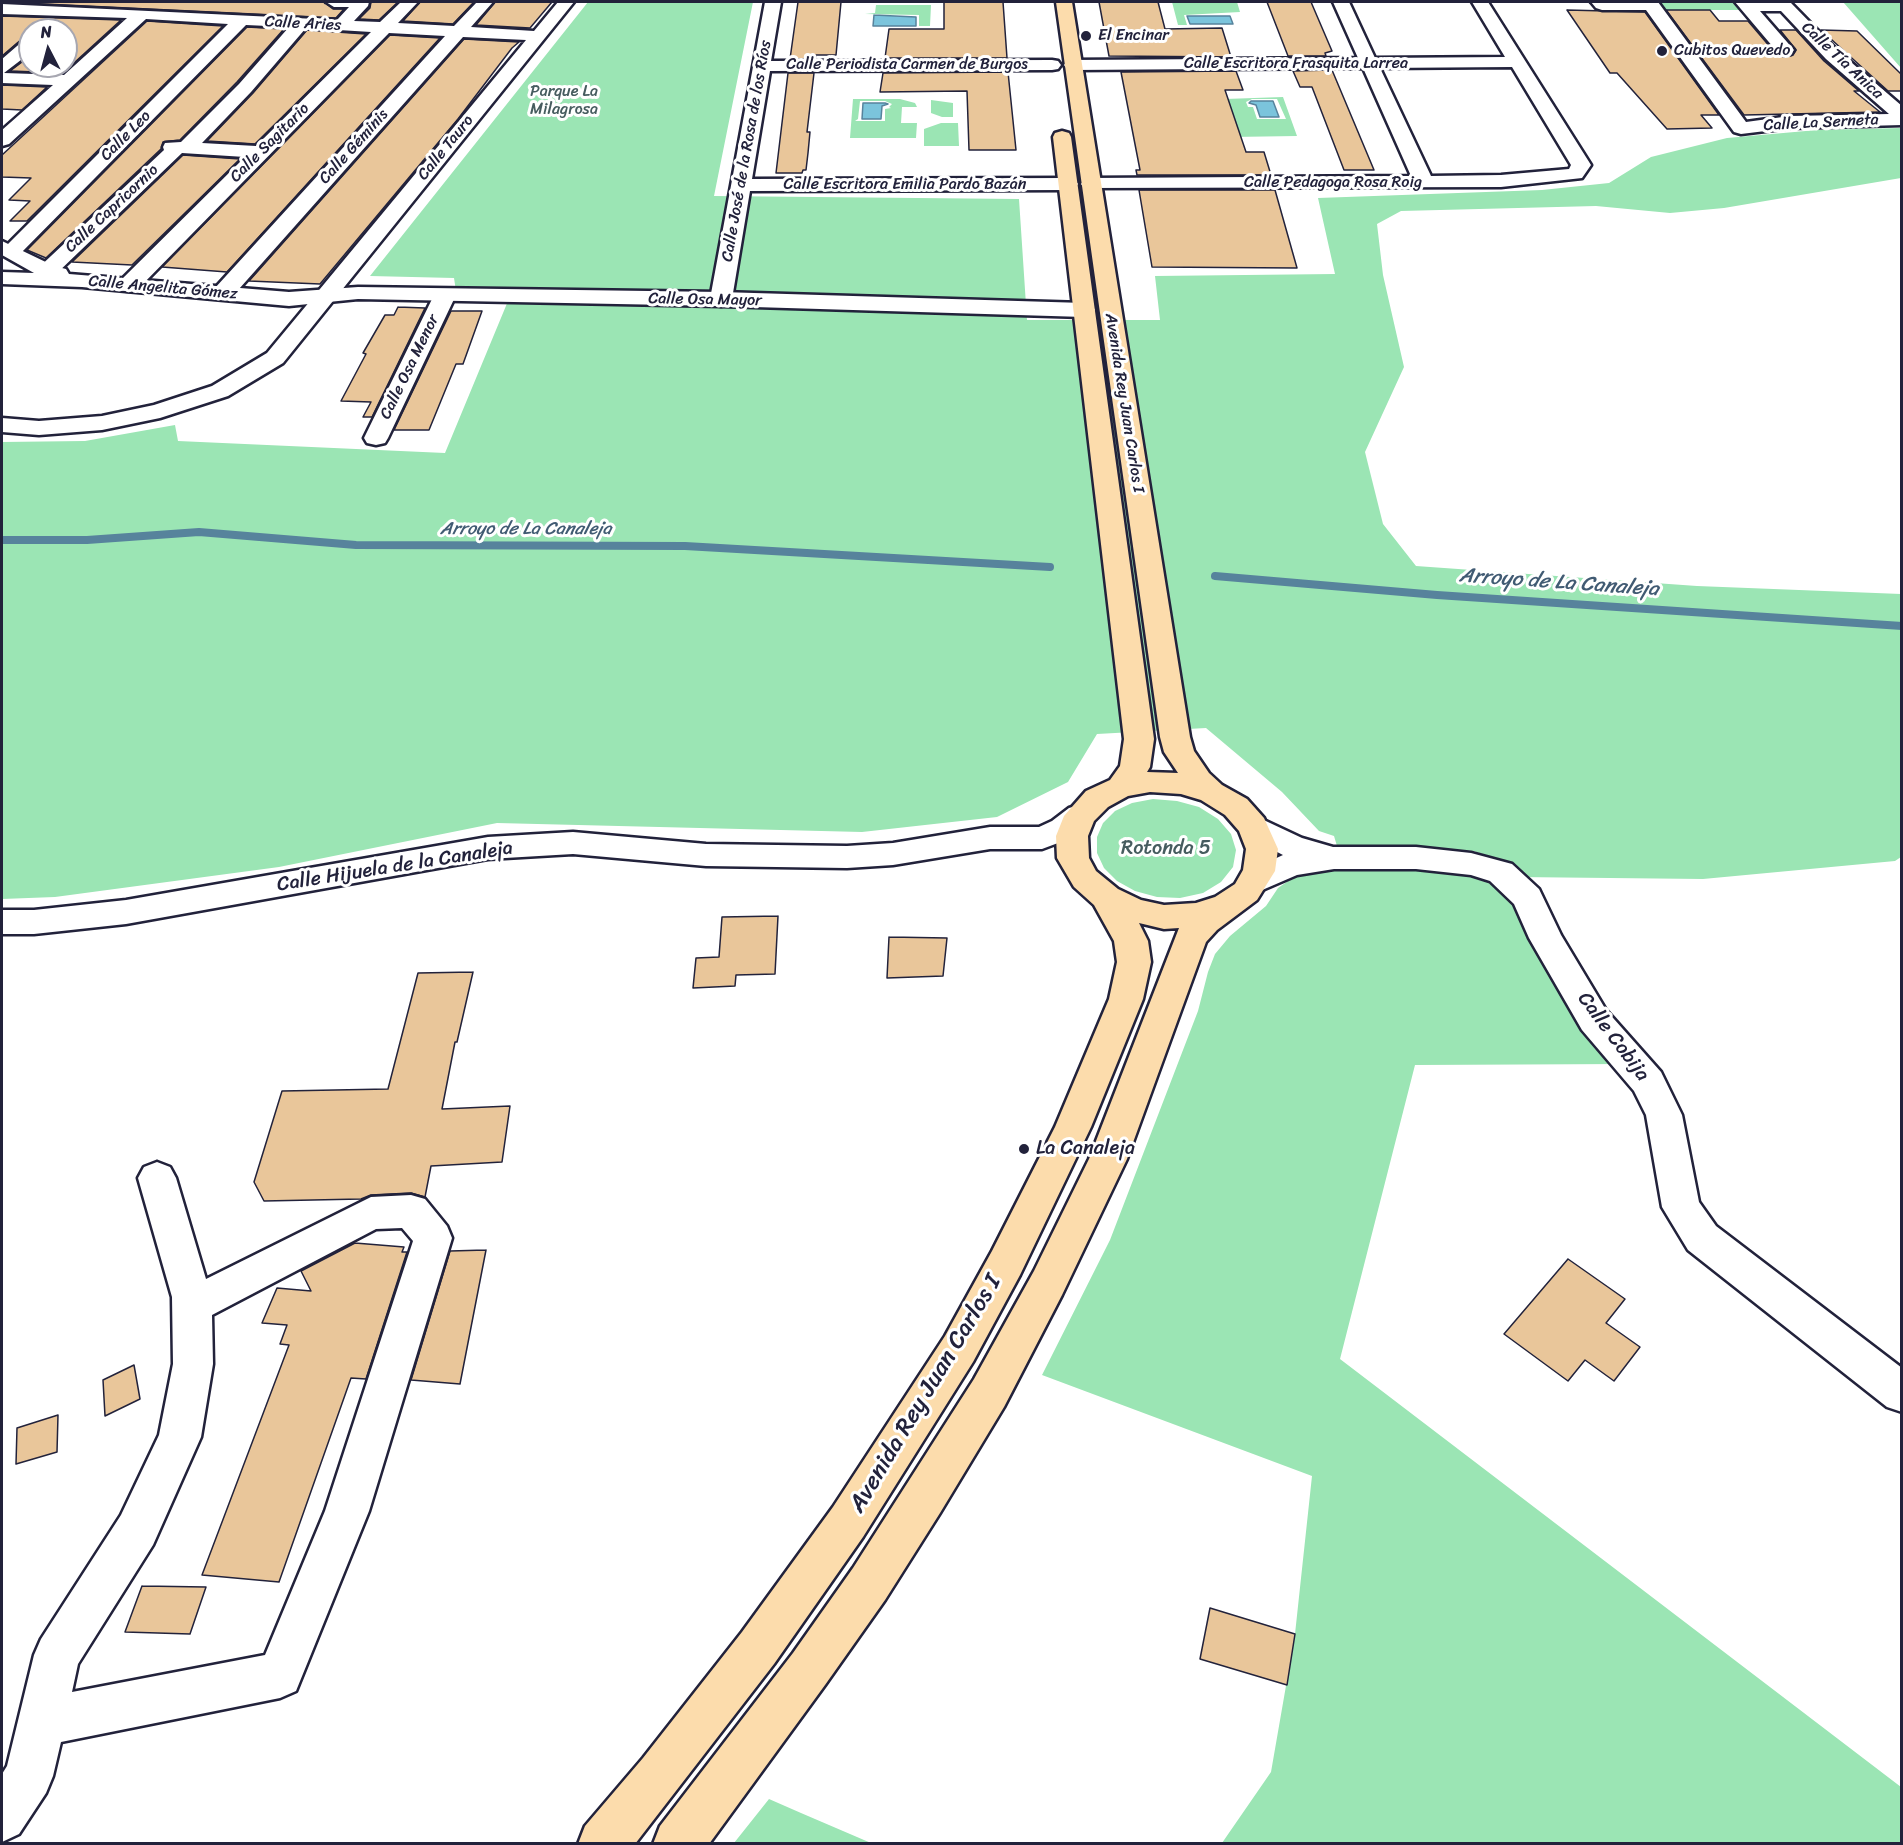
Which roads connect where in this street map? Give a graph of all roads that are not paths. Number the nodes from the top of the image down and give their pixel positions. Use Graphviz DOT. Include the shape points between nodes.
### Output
graph roads {
  1 [pos="171,2"];
  2 [pos="251,2"];
  3 [pos="334,2"];
  4 [pos="410,2"];
  5 [pos="485,2"];
  6 [pos="566,2"];
  7 [pos="773,2"];
  8 [pos="1064,2"];
  9 [pos="1341,2"];
  10 [pos="1480,2"];
  11 [pos="1599,2"];
  12 [pos="1651,3"];
  13 [pos="1744,4"];
  14 [pos="76,6"];
  15 [pos="2,9"];
  16 [pos="148,14"];
  17 [pos="61,18"];
  18 [pos="236,19"];
  19 [pos="302,24"];
  20 [pos="340,26"];
  21 [pos="384,28"];
  22 [pos="458,32"];
  23 [pos="537,36"];
  24 [pos="11,39"];
  25 [pos="18,40"];
  26 [pos="1050,43"];
  27 [pos="1785,50"];
  28 [pos="18,53"];
  29 [pos="1518,62"];
  30 [pos="1369,63"];
  31 [pos="1052,65"];
  32 [pos="1073,65"];
  33 [pos="762,66"];
  34 [pos="2,68"];
  35 [pos="2,78"];
  36 [pos="68,80"];
  37 [pos="1055,86"];
  38 [pos="2,114"];
  39 [pos="29,115"];
  40 [pos="1902,118"];
  41 [pos="1059,119"];
  42 [pos="2,140"];
  43 [pos="120,144"];
  44 [pos="182,147"];
  45 [pos="261,152"];
  46 [pos="1424,182"];
  47 [pos="1068,184"];
  48 [pos="1091,184"];
  49 [pos="741,185"];
  50 [pos="6,249"];
  51 [pos="46,271"];
  52 [pos="2,278"];
  53 [pos="82,281"];
  54 [pos="129,285"];
  55 [pos="223,293"];
  56 [pos="325,295"];
  57 [pos="445,295"];
  58 [pos="721,299"];
  59 [pos="1084,310"];
  60 [pos="2,425"];
  61 [pos="376,438"];
  62 [pos="1121,788"];
  63 [pos="1211,792"];
  64 [pos="1080,816"];
  65 [pos="1253,826"];
  66 [pos="1042,838"];
  67 [pos="1074,858"];
  68 [pos="1334,858"];
  69 [pos="1239,894"];
  70 [pos="1106,897"];
  71 [pos="2,921"];
  72 [pos="157,1178"];
  73 [pos="192,1306"];
  74 [pos="1902,1393"];
  75 [pos="41,1722"];
  76 [pos="2,1817"];
  77 [pos="603,1844"];
  78 [pos="678,1844"];
  1 -- 16 [label="street"];
  2 -- 18 [label="street, Calle Leo"];
  3 -- 20 [label="street" via="362,3"];
  4 -- 21 [label="street, Calle Sagitario"];
  5 -- 22 [label="street, Calle Géminis"];
  6 -- 23 [label="street, Calle Tauro"];
  7 -- 33 [label="street, Calle José de la Rosa de los Ríos"];
  8 -- 32 [label="main road, Avenida Rey Juan Carlos I"];
  9 -- 30 [label="street"];
  10 -- 29 [label="street"];
  11 -- 12 [label="street"];
  12 -- 40 [label="street, Calle La Serneta" via="1741,128"];
  13 -- 27 [label="street"];
  13 -- 40 [label="street, Calle Tía Anica" via="1785,6"];
  14 -- 15 [label="street, Calle Aries"];
  14 -- 16 [label="street, Calle Aries"];
  14 -- 17 [label="street"];
  16 -- 18 [label="street, Calle Aries"];
  16 -- 36 [label="street"];
  18 -- 19 [label="street, Calle Aries"];
  18 -- 43 [label="street, Calle Leo"];
  19 -- 20 [label="street, Calle Aries"];
  19 -- 44 [label="street, Calle Capricornio" via="245,88"];
  20 -- 21 [label="street, Calle Aries"];
  21 -- 22 [label="street, Calle Aries"];
  21 -- 45 [label="street, Calle Sagitario"];
  22 -- 23 [label="street, Calle Aries"];
  22 -- 55 [label="street, Calle Géminis"];
  23 -- 56 [label="street, Calle Tauro"];
  24 -- 25 [label="street"];
  26 -- 31 [label="main road"];
  28 -- 34 [label="street"];
  29 -- 30 [label="street, Calle Escritora Frasquita Larrea"];
  29 -- 46 [label="street, Calle Pedagoga Rosa Roig" via="1581,165 1575,174 1501,181"];
  30 -- 32 [label="street, Calle Escritora Frasquita Larrea"];
  30 -- 46 [label="street"];
  31 -- 33 [label="street, Calle Periodista Carmen de Burgos"];
  31 -- 37 [label="main road"];
  32 -- 48 [label="main road, Avenida Rey Juan Carlos I"];
  33 -- 49 [label="street, Calle José de la Rosa de los Ríos"];
  35 -- 36 [label="street"];
  36 -- 39 [label="street"];
  38 -- 39 [label="street"];
  39 -- 42 [label="street"];
  41 -- 47 [label="main road, Avenida Rey Juan Carlos I"];
  43 -- 44 [label="street"];
  43 -- 50 [label="street, Calle Leo"];
  44 -- 45 [label="street"];
  44 -- 51 [label="street, Calle Capricornio"];
  45 -- 54 [label="street, Calle Sagitario"];
  46 -- 48 [label="street, Calle Pedagoga Rosa Roig"];
  47 -- 49 [label="street, Calle Escritora Emilia Pardo Bazán"];
  47 -- 59 [label="main road, Avenida Rey Juan Carlos I"];
  48 -- 63 [label="main road, Avenida Rey Juan Carlos I" via="1175,737 1188,768"];
  49 -- 58 [label="street, Calle José de la Rosa de los Ríos"];
  50 -- 51 [label="street"];
  51 -- 53 [label="street"];
  52 -- 53 [label="street, Calle Angelita Gómez"];
  53 -- 54 [label="street, Calle Angelita Gómez"];
  54 -- 55 [label="street, Calle Angelita Gómez"];
  55 -- 56 [label="street, Calle Angelita Gómez" via="289,298"];
  56 -- 57 [label="street, Calle Osa Mayor"];
  56 -- 60 [label="street, Calle Tauro" via="275,358 220,391 160,411 102,423 39,428"];
  57 -- 58 [label="street, Calle Osa Mayor"];
  57 -- 61 [label="street, Calle Osa Menor"];
  58 -- 59 [label="street, Calle Osa Mayor"];
  59 -- 62 [label="main road, Avenida Rey Juan Carlos I" via="1139,739 1135,766"];
  62 -- 63 [label="main road, Avenida Rey Juan Carlos I" via="1150,782 1181,784"];
  62 -- 64 [label="main road, Avenida Rey Juan Carlos I" via="1096,799"];
  63 -- 65 [label="main road, Avenida Rey Juan Carlos I" via="1236,807"];
  64 -- 66 [label="street, Calle Hijuela de la Canaleja"];
  64 -- 67 [label="main road" via="1072,836"];
  65 -- 68 [label="street, Calle Cobija" via="1291,846"];
  65 -- 69 [label="main road, Avenida Rey Juan Carlos I" via="1262,849 1259,871"];
  66 -- 67 [label="street"];
  66 -- 71 [label="street, Calle Hijuela de la Canaleja" via="990,838 894,854 847,857 706,855 573,843 488,848 126,912 34,922"];
  67 -- 70 [label="main road, Avenida Rey Juan Carlos I" via="1085,879"];
  68 -- 69 [label="street, Calle Cobija" via="1291,864"];
  68 -- 74 [label="street, Calle Cobija" via="1416,858 1471,864 1501,873 1527,897 1594,1020 1648,1082 1664,1115 1681,1207 1702,1238"];
  69 -- 70 [label="main road, Avenida Rey Juan Carlos I" via="1196,915 1164,917 1133,910"];
  69 -- 78 [label="main road" via="1191,937 1108,1159 989,1393 869,1584"];
  70 -- 77 [label="main road, Avenida Rey Juan Carlos I" via="1131,941 1131,984 1073,1127 1006,1263 958,1349 848,1522 758,1648"];
  72 -- 73 [label="street"];
  73 -- 75 [label="street" via="192,1364 180,1437 137,1530 57,1655"];
  73 -- 75 [label="street" via="371,1213 411,1211 433,1238 347,1511 280,1675"];
  75 -- 76 [label="street" via="29,1776"];
}
